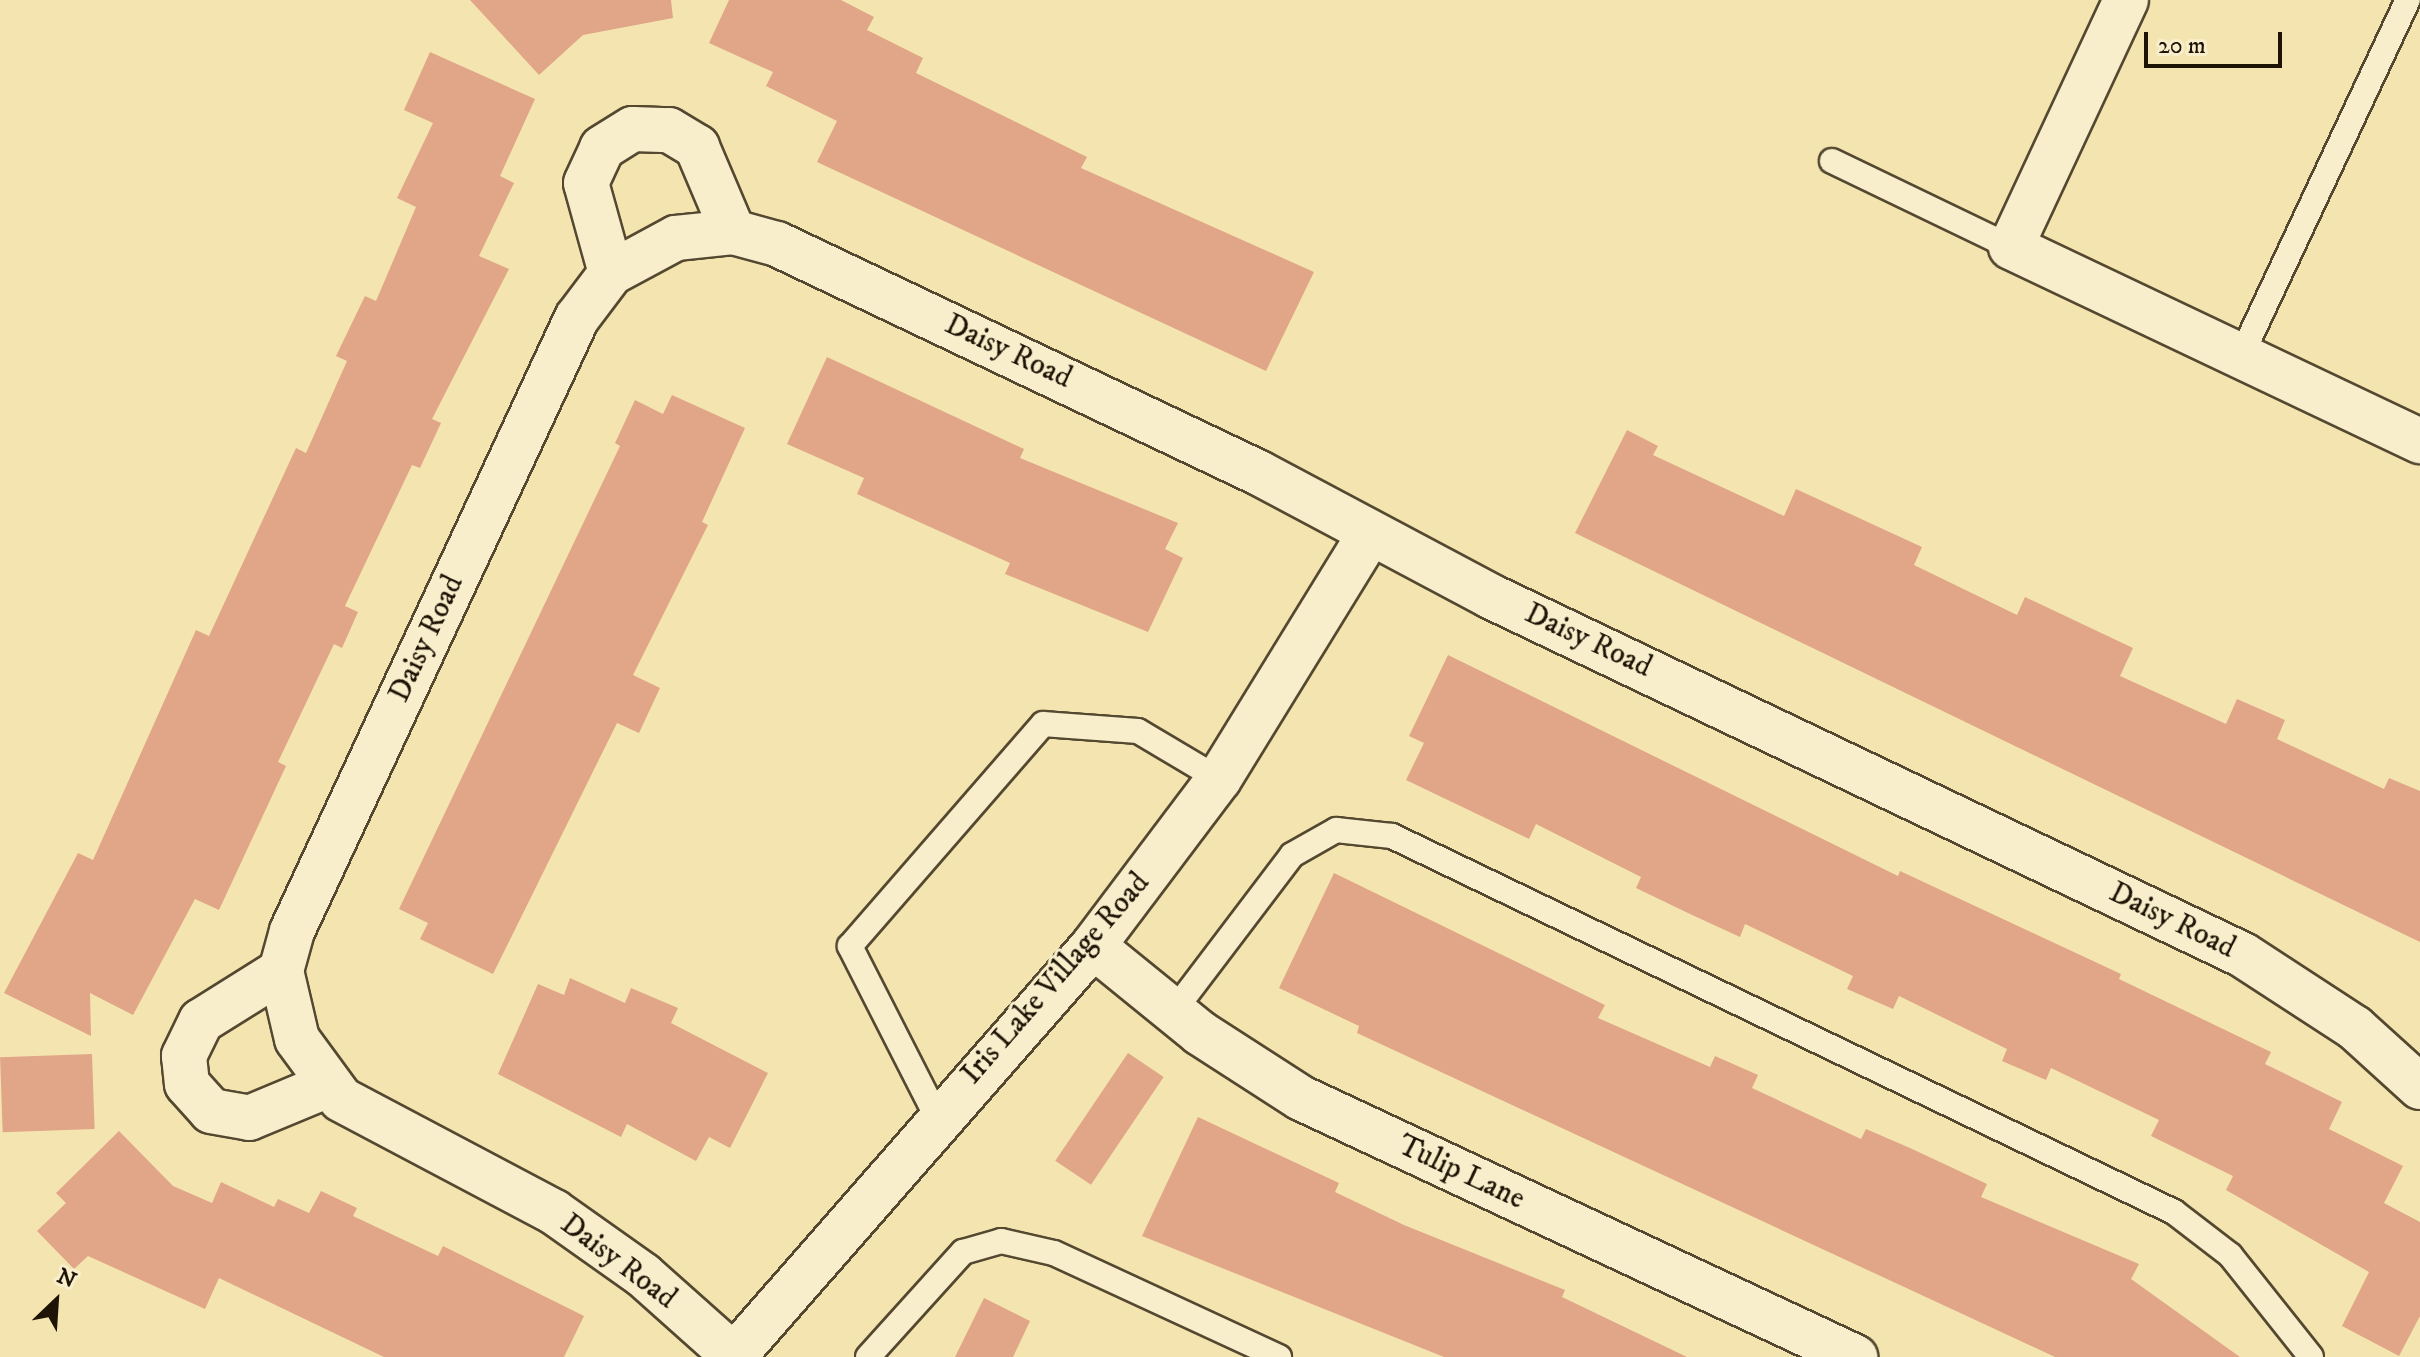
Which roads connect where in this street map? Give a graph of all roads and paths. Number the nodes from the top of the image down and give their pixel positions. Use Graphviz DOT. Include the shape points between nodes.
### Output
graph roads {
  1 [pos="2126,0"];
  2 [pos="2408,0"];
  3 [pos="1832,161"];
  4 [pos="733,232"];
  5 [pos="2011,247"];
  6 [pos="611,273"];
  7 [pos="2241,356"];
  8 [pos="2420,441"];
  9 [pos="1370,534"];
  10 [pos="1219,779"];
  11 [pos="1093,946"];
  12 [pos="281,971"];
  13 [pos="1173,1012"];
  14 [pos="326,1086"];
  15 [pos="2420,1087"];
  16 [pos="937,1117"];
  17 [pos="734,1357"];
  18 [pos="868,1357"];
  19 [pos="1279,1357"];
  20 [pos="1855,1357"];
  21 [pos="2311,1357"];
  1 -- 5 [label="street"];
  2 -- 7 [label="lane"];
  3 -- 5 [label="lane"];
  4 -- 6 [label="street, Daisy Road" via="676,238"];
  4 -- 6 [label="street" via="697,147 669,130 633,129 602,148 586,183"];
  4 -- 9 [label="street, Daisy Road" via="790,249 1259,473"];
  5 -- 7 [label="street"];
  6 -- 12 [label="street, Daisy Road" via="583,308 517,442 292,931"];
  7 -- 8 [label="street"];
  9 -- 10 [label="street, Iris Lake Village Road"];
  9 -- 15 [label="street, Daisy Road" via="2243,955 2355,1028"];
  10 -- 11 [label="street, Iris Lake Village Road"];
  10 -- 16 [label="lane" via="1138,731 1043,724 850,946"];
  11 -- 13 [label="street, Tulip Lane"];
  11 -- 16 [label="street, Iris Lake Village Road"];
  12 -- 14 [label="street, Daisy Road" via="297,1039"];
  12 -- 14 [label="street" via="201,1021 184,1056 187,1084 211,1111 249,1118"];
  13 -- 20 [label="street, Tulip Lane" via="1301,1098"];
  13 -- 21 [label="lane" via="1292,855 1336,830 1392,836 2174,1212 2230,1255"];
  14 -- 17 [label="street, Daisy Road" via="367,1116 554,1212 643,1275"];
  16 -- 17 [label="street, Iris Lake Village Road"];
  18 -- 19 [label="lane" via="963,1252 1001,1241 1054,1253"];
}
